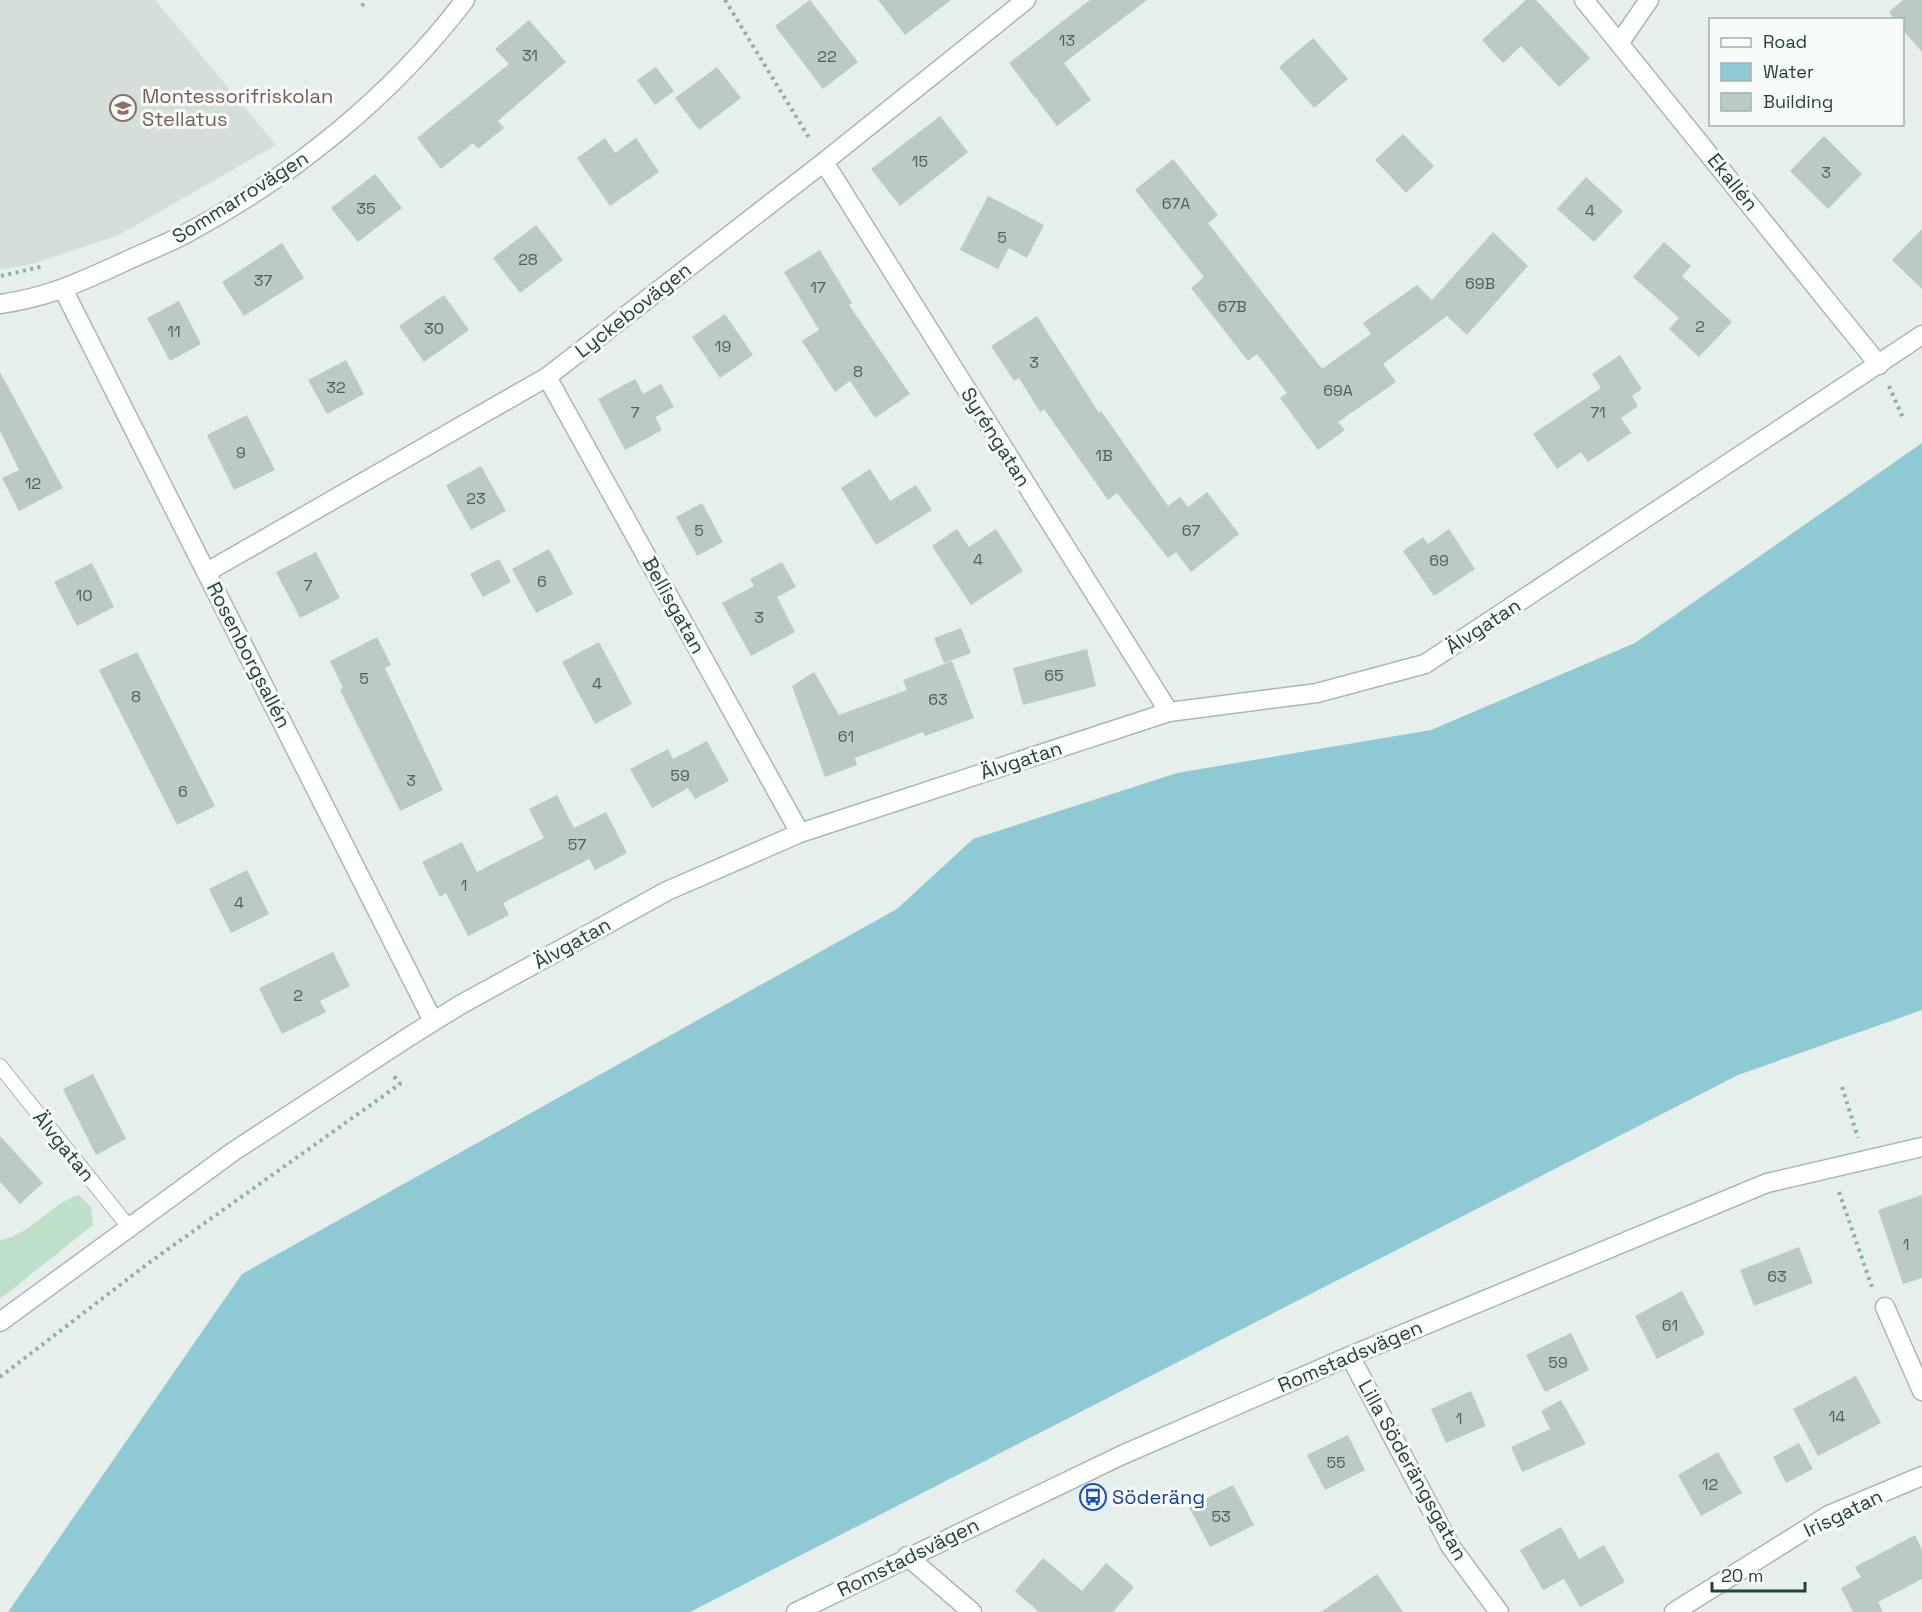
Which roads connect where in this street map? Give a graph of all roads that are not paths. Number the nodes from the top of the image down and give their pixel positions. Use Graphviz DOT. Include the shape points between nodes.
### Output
graph roads {
  1 [pos="465,0"];
  2 [pos="1026,0"];
  3 [pos="1584,0"];
  4 [pos="1649,0"];
  5 [pos="1620,42"];
  6 [pos="824,162"];
  7 [pos="63,290"];
  8 [pos="0,304"];
  9 [pos="1922,335"];
  10 [pos="1879,364"];
  11 [pos="547,377"];
  12 [pos="207,572"];
  13 [pos="1169,712"];
  14 [pos="801,833"];
  15 [pos="434,1021"];
  16 [pos="0,1066"];
  17 [pos="1922,1147"];
  18 [pos="128,1226"];
  19 [pos="1886,1307"];
  20 [pos="0,1322"];
  21 [pos="1350,1356"];
  22 [pos="1922,1391"];
  23 [pos="1922,1476"];
  24 [pos="907,1556"];
  25 [pos="796,1612"];
  26 [pos="972,1612"];
  27 [pos="1499,1612"];
  28 [pos="1674,1612"];
  1 -- 7 [label="street, Sommarrovägen" via="436,38 306,157 186,234"];
  2 -- 6 [label="street, Lyckebovägen"];
  3 -- 5 [label="street, Ekallén"];
  4 -- 5 [label="street"];
  5 -- 10 [label="street, Ekallén"];
  6 -- 11 [label="street, Lyckebovägen"];
  6 -- 13 [label="street, Syréngatan"];
  7 -- 8 [label="street, Sommarrovägen"];
  7 -- 12 [label="street, Rosenborgsallén"];
  9 -- 10 [label="street, Älvgatan"];
  10 -- 13 [label="street, Älvgatan" via="1425,664 1317,693"];
  11 -- 12 [label="street, Lyckebovägen"];
  11 -- 14 [label="street, Bellisgatan"];
  12 -- 15 [label="street, Rosenborgsallén"];
  13 -- 14 [label="street, Älvgatan"];
  14 -- 15 [label="street, Älvgatan" via="667,891"];
  15 -- 18 [label="street, Älvgatan" via="234,1151"];
  16 -- 18 [label="lane, Älvgatan"];
  17 -- 21 [label="street, Romstadsvägen" via="1767,1183"];
  18 -- 20 [label="street, Älvgatan"];
  19 -- 22 [label="street"];
  21 -- 24 [label="street, Romstadsvägen" via="1122,1455"];
  21 -- 27 [label="street, Lilla Söderängsgatan" via="1451,1547"];
  23 -- 28 [label="street, Irisgatan" via="1829,1515"];
  24 -- 25 [label="street, Romstadsvägen"];
  24 -- 26 [label="street"];
}
